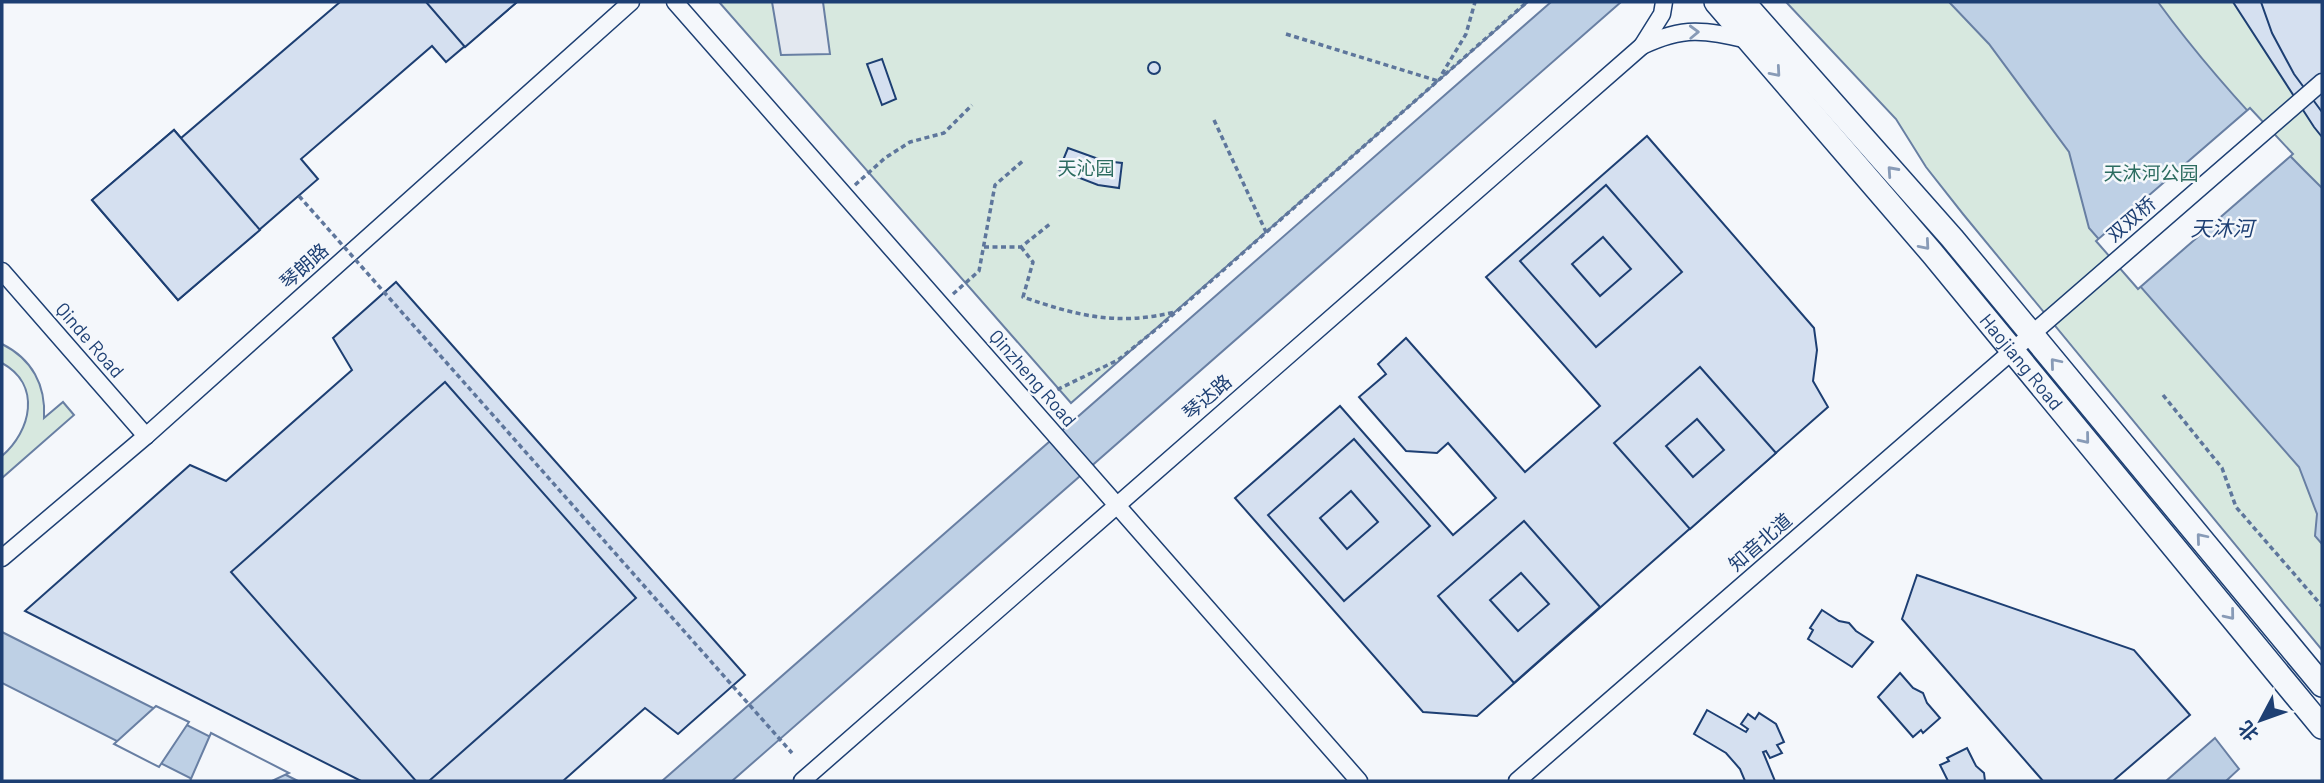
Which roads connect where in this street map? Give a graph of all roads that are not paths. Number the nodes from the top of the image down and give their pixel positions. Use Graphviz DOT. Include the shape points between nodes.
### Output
graph roads {
  1 [pos="631,2"];
  2 [pos="675,2"];
  3 [pos="1664,2"];
  4 [pos="1716,2"];
  5 [pos="1743,2"];
  6 [pos="1748,40"];
  7 [pos="1642,46"];
  8 [pos="2322,82"];
  9 [pos="2,271"];
  10 [pos="2032,334"];
  11 [pos="2013,351"];
  12 [pos="146,436"];
  13 [pos="1116,505"];
  14 [pos="2,558"];
  15 [pos="2322,685"];
  16 [pos="2322,727"];
  17 [pos="802,781"];
  18 [pos="1359,781"];
  19 [pos="1517,781"];
  1 -- 12 [label="street, 琴朗路"];
  2 -- 13 [label="street, Qinzheng Road"];
  3 -- 7 [label="street" via="1662,14"];
  4 -- 6 [label="main road, Haojiang Road"];
  10 -- 5 [label="main road, Haojiang Road, one-way"];
  7 -- 6 [label="street, one-way" via="1670,33 1710,31"];
  6 -- 11 [label="main road, Haojiang Road, one-way"];
  7 -- 13 [label="street, 琴达路"];
  8 -- 10 [label="street, 双双桥"];
  9 -- 12 [label="street, Qinde Road"];
  10 -- 11 [label="street, 知音北道"];
  15 -- 10 [label="main road, Haojiang Road, one-way"];
  11 -- 16 [label="main road, Haojiang Road, one-way"];
  11 -- 19 [label="street, 知音北道"];
  12 -- 14 [label="street, 琴朗路"];
  13 -- 17 [label="street, 琴达路"];
  13 -- 18 [label="street, Qinzheng Road"];
}
